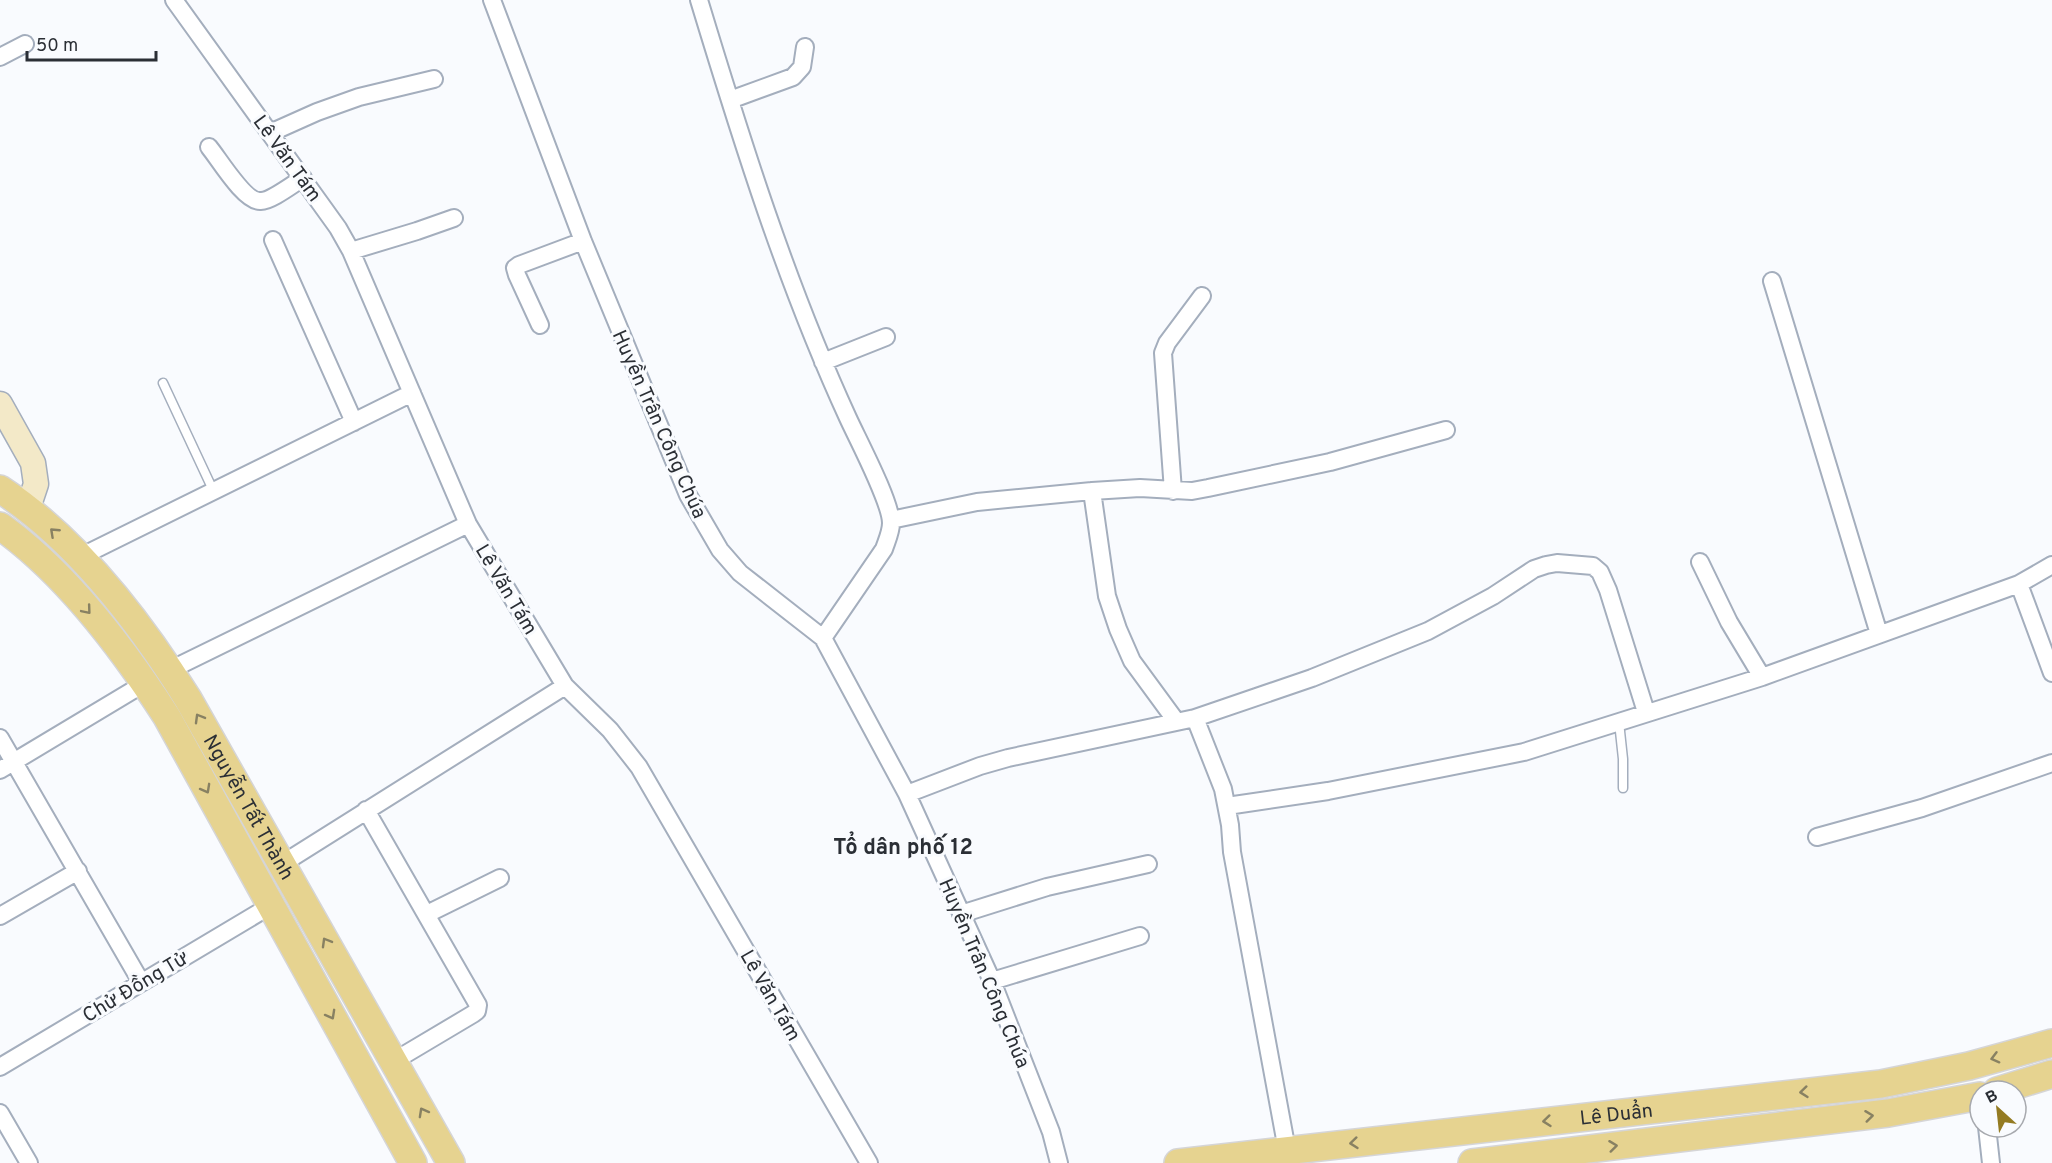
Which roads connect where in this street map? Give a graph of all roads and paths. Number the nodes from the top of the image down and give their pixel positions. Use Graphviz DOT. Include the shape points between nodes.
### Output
graph roads {
  1 [pos="174,0"];
  2 [pos="492,0"];
  3 [pos="699,0"];
  4 [pos="25,44"];
  5 [pos="805,47"];
  6 [pos="0,57"];
  7 [pos="434,79"];
  8 [pos="730,100"];
  9 [pos="270,133"];
  10 [pos="209,147"];
  11 [pos="303,178"];
  12 [pos="454,218"];
  13 [pos="273,240"];
  14 [pos="582,241"];
  15 [pos="351,251"];
  16 [pos="1772,281"];
  17 [pos="1202,296"];
  18 [pos="540,325"];
  19 [pos="886,337"];
  20 [pos="823,362"];
  21 [pos="163,383"];
  22 [pos="412,393"];
  23 [pos="0,404"];
  24 [pos="354,422"];
  25 [pos="1446,430"];
  26 [pos="0,489"];
  27 [pos="213,490"];
  28 [pos="1092,490"];
  29 [pos="1173,491"];
  30 [pos="28,508"];
  31 [pos="891,520"];
  32 [pos="468,524"];
  33 [pos="3,533"];
  34 [pos="80,557"];
  35 [pos="1700,562"];
  36 [pos="2052,566"];
  37 [pos="2019,584"];
  38 [pos="1879,634"];
  39 [pos="823,638"];
  40 [pos="170,670"];
  41 [pos="2052,673"];
  42 [pos="1762,677"];
  43 [pos="145,683"];
  44 [pos="565,686"];
  45 [pos="1646,712"];
  46 [pos="1195,718"];
  47 [pos="1176,722"];
  48 [pos="1618,722"];
  49 [pos="0,738"];
  50 [pos="15,761"];
  51 [pos="2052,763"];
  52 [pos="0,770"];
  53 [pos="1623,788"];
  54 [pos="907,794"];
  55 [pos="1227,806"];
  56 [pos="366,810"];
  57 [pos="1817,837"];
  58 [pos="282,864"];
  59 [pos="1148,864"];
  60 [pos="78,871"];
  61 [pos="500,878"];
  62 [pos="270,906"];
  63 [pos="428,914"];
  64 [pos="961,914"];
  65 [pos="0,916"];
  66 [pos="1140,936"];
  67 [pos="992,981"];
  68 [pos="141,982"];
  69 [pos="2052,1043"];
  70 [pos="394,1061"];
  71 [pos="0,1067"];
  72 [pos="2052,1074"];
  73 [pos="2028,1081"];
  74 [pos="1968,1098"];
  75 [pos="0,1113"];
  76 [pos="1988,1139"];
  77 [pos="1287,1150"];
  78 [pos="1501,1161"];
  79 [pos="29,1163"];
  80 [pos="413,1163"];
  81 [pos="451,1163"];
  82 [pos="869,1163"];
  83 [pos="1059,1163"];
  84 [pos="1178,1163"];
  85 [pos="1472,1163"];
  86 [pos="1991,1163"];
  1 -- 9 [label="street, Lê Văn Tám"];
  2 -- 14 [label="street, Huyền Trân Công Chúa"];
  3 -- 8 [label="street"];
  4 -- 6 [label="street"];
  5 -- 8 [label="street" via="802,67 793,77"];
  7 -- 9 [label="street" via="359,97"];
  8 -- 20 [label="street" via="790,282"];
  9 -- 11 [label="street, Lê Văn Tám"];
  10 -- 11 [label="street" via="244,193 254,200 262,202"];
  11 -- 15 [label="street, Lê Văn Tám"];
  12 -- 15 [label="street"];
  13 -- 24 [label="street"];
  14 -- 18 [label="street" via="515,268"];
  14 -- 39 [label="street, Huyền Trân Công Chúa" via="705,527 740,573"];
  15 -- 22 [label="street, Lê Văn Tám"];
  16 -- 38 [label="street"];
  17 -- 29 [label="street" via="1163,354"];
  19 -- 20 [label="street"];
  20 -- 31 [label="street"];
  21 -- 27 [label="lane"];
  22 -- 24 [label="street"];
  22 -- 32 [label="street, Lê Văn Tám"];
  23 -- 30 [label="street" via="33,463 36,484"];
  24 -- 27 [label="street"];
  25 -- 29 [label="street" via="1330,462 1208,488"];
  26 -- 30 [label="main road, Nguyễn Tất Thành"];
  27 -- 34 [label="street"];
  28 -- 29 [label="street"];
  28 -- 31 [label="street" via="977,502"];
  28 -- 47 [label="street" via="1107,596 1118,629 1132,661"];
  30 -- 33 [label="street"];
  34 -- 30 [label="main road, Nguyễn Tất Thành, one-way"];
  31 -- 39 [label="street" via="884,549"];
  32 -- 40 [label="street"];
  32 -- 44 [label="street, Lê Văn Tám"];
  33 -- 43 [label="main road, Nguyễn Tất Thành, one-way" via="64,583"];
  34 -- 40 [label="main road, Nguyễn Tất Thành" via="151,641"];
  35 -- 42 [label="street"];
  36 -- 37 [label="street"];
  37 -- 38 [label="street"];
  37 -- 41 [label="street"];
  38 -- 42 [label="street"];
  39 -- 54 [label="street, Huyền Trân Công Chúa"];
  58 -- 40 [label="main road, Nguyễn Tất Thành, one-way"];
  42 -- 45 [label="street"];
  43 -- 50 [label="street"];
  43 -- 62 [label="main road, Nguyễn Tất Thành, one-way"];
  44 -- 56 [label="street"];
  44 -- 82 [label="street, Lê Văn Tám" via="610,730 639,766"];
  45 -- 46 [label="street" via="1600,572 1593,566 1557,563 1534,569 1454,617 1399,643"];
  45 -- 48 [label="street"];
  46 -- 47 [label="street"];
  46 -- 55 [label="street"];
  47 -- 54 [label="street" via="1008,758"];
  48 -- 53 [label="lane"];
  48 -- 55 [label="street" via="1524,752"];
  49 -- 50 [label="street"];
  50 -- 52 [label="street"];
  50 -- 60 [label="street"];
  51 -- 57 [label="street" via="1922,808"];
  54 -- 64 [label="street, Huyền Trân Công Chúa"];
  55 -- 77 [label="street"];
  56 -- 58 [label="street"];
  56 -- 63 [label="street"];
  70 -- 58 [label="main road, Nguyễn Tất Thành, one-way"];
  59 -- 64 [label="street" via="1047,887"];
  60 -- 65 [label="street"];
  60 -- 68 [label="street"];
  61 -- 63 [label="street"];
  62 -- 68 [label="street, Chử Đồng Tử"];
  62 -- 80 [label="main road, Nguyễn Tất Thành, one-way"];
  63 -- 70 [label="street" via="475,996 477,1011"];
  64 -- 67 [label="street, Huyền Trân Công Chúa"];
  66 -- 67 [label="street"];
  67 -- 83 [label="street, Huyền Trân Công Chúa" via="1051,1132"];
  68 -- 71 [label="street, Chử Đồng Tử"];
  69 -- 77 [label="main road, Lê Duẩn, one-way" via="1969,1066 1881,1084"];
  81 -- 70 [label="main road, Nguyễn Tất Thành, one-way"];
  72 -- 73 [label="main road"];
  78 -- 74 [label="main road, Lê Duẩn, one-way" via="1888,1113"];
  75 -- 79 [label="street"];
  76 -- 86 [label="street"];
  77 -- 84 [label="main road, Lê Duẩn"];
  78 -- 85 [label="main road, Lê Duẩn"];
}
